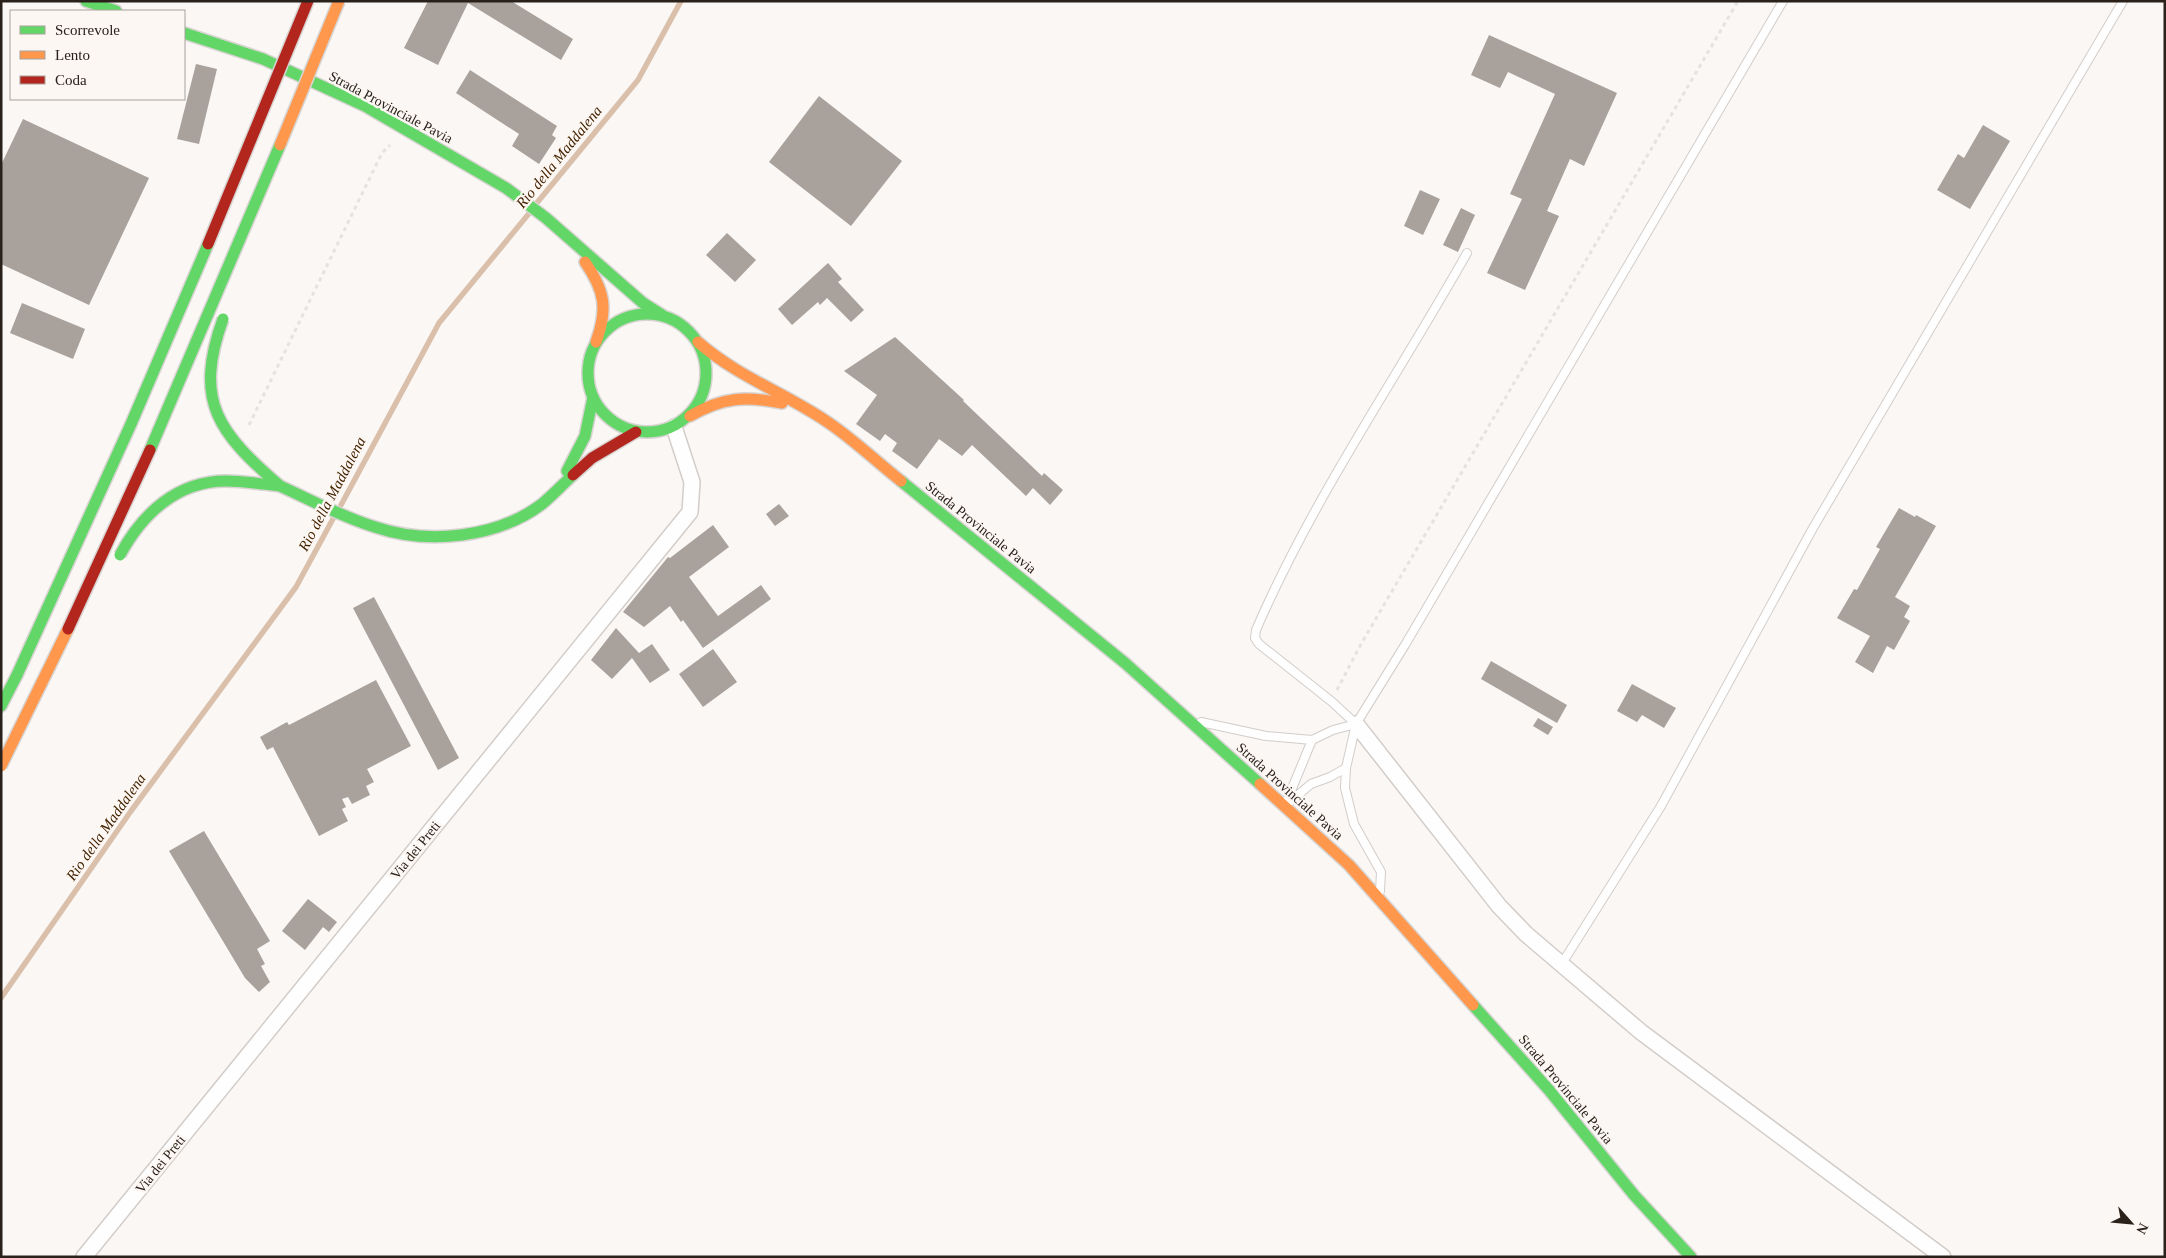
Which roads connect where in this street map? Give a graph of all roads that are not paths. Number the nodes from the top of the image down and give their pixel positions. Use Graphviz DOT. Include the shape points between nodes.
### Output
graph roads {
  1 [pos="86,1"];
  2 [pos="308,1"];
  3 [pos="339,1"];
  4 [pos="1783,1"];
  5 [pos="2123,1"];
  6 [pos="113,10"];
  7 [pos="185,33"];
  8 [pos="267,178"];
  9 [pos="264,212"];
  10 [pos="546,218"];
  11 [pos="1467,254"];
  12 [pos="227,309"];
  13 [pos="662,315"];
  14 [pos="698,342"];
  15 [pos="595,345"];
  16 [pos="592,397"];
  17 [pos="808,409"];
  18 [pos="688,417"];
  19 [pos="674,427"];
  20 [pos="636,432"];
  21 [pos="280,486"];
  22 [pos="542,504"];
  23 [pos="114,568"];
  24 [pos="62,669"];
  25 [pos="42,686"];
  26 [pos="1,706"];
  27 [pos="1187,719"];
  28 [pos="1356,724"];
  29 [pos="1312,740"];
  30 [pos="1,766"];
  31 [pos="1346,768"];
  32 [pos="1284,806"];
  33 [pos="1380,900"];
  34 [pos="1562,964"];
  35 [pos="84,1257"];
  36 [pos="1691,1257"];
  37 [pos="1943,1257"];
  1 -- 6 [label="main road"];
  2 -- 26 [label="main road, bridge" via="146,392 87,526"];
  3 -- 8 [label="main road, bridge"];
  4 -- 28 [label="lane"];
  5 -- 34 [label="lane" via="1814,528 1661,806"];
  7 -- 10 [label="main road, Strada Provinciale Pavia" via="263,60 365,106 506,188"];
  8 -- 9 [label="main road"];
  8 -- 25 [label="main road, bridge" via="112,536"];
  10 -- 13 [label="main road, Strada Provinciale Pavia" via="643,303"];
  10 -- 15 [label="main road, Strada Provinciale Pavia" via="582,258 602,290 604,317"];
  11 -- 28 [label="lane" via="1313,515 1278,579 1256,630 1255,638 1260,644"];
  12 -- 21 [label="main road, bridge" via="213,347 210,366 218,416 227,434"];
  13 -- 14 [label="main road, Strada Provinciale Pavia" via="689,330"];
  13 -- 15 [label="main road, Strada Provinciale Pavia" via="648,313 620,320 605,331"];
  14 -- 17 [label="main road, Strada Provinciale Pavia" via="731,369"];
  14 -- 18 [label="main road, Strada Provinciale Pavia" via="705,356 705,388 699,404"];
  15 -- 16 [label="main road, Strada Provinciale Pavia" via="589,362 588,380"];
  16 -- 20 [label="main road, Strada Provinciale Pavia" via="603,414 618,426"];
  16 -- 22 [label="main road" via="589,424 580,451"];
  17 -- 18 [label="main road, Strada Provinciale Pavia" via="762,399 736,398 720,400"];
  17 -- 27 [label="main road, Strada Provinciale Pavia" via="1125,663"];
  18 -- 19 [label="main road, Strada Provinciale Pavia"];
  19 -- 20 [label="main road, Strada Provinciale Pavia" via="656,432"];
  19 -- 35 [label="street, Via dei Preti" via="692,482 690,512"];
  20 -- 22 [label="main road" via="592,458"];
  21 -- 22 [label="main road" via="374,527 410,536 476,532 507,524"];
  21 -- 23 [label="main road, bridge" via="211,481 176,492 141,519"];
  24 -- 25 [label="main road"];
  25 -- 30 [label="main road, bridge"];
  27 -- 29 [label="lane" via="1266,736"];
  27 -- 32 [label="main road, Strada Provinciale Pavia"];
  28 -- 29 [label="lane"];
  28 -- 31 [label="lane"];
  28 -- 34 [label="street" via="1500,906 1526,934"];
  29 -- 32 [label="lane"];
  31 -- 32 [label="lane" via="1311,784"];
  31 -- 33 [label="lane" via="1345,788 1354,824 1381,872"];
  32 -- 33 [label="main road, Strada Provinciale Pavia" via="1349,865"];
  33 -- 36 [label="main road, Strada Provinciale Pavia" via="1549,1090 1634,1195"];
  34 -- 37 [label="street" via="1641,1032"];
}
